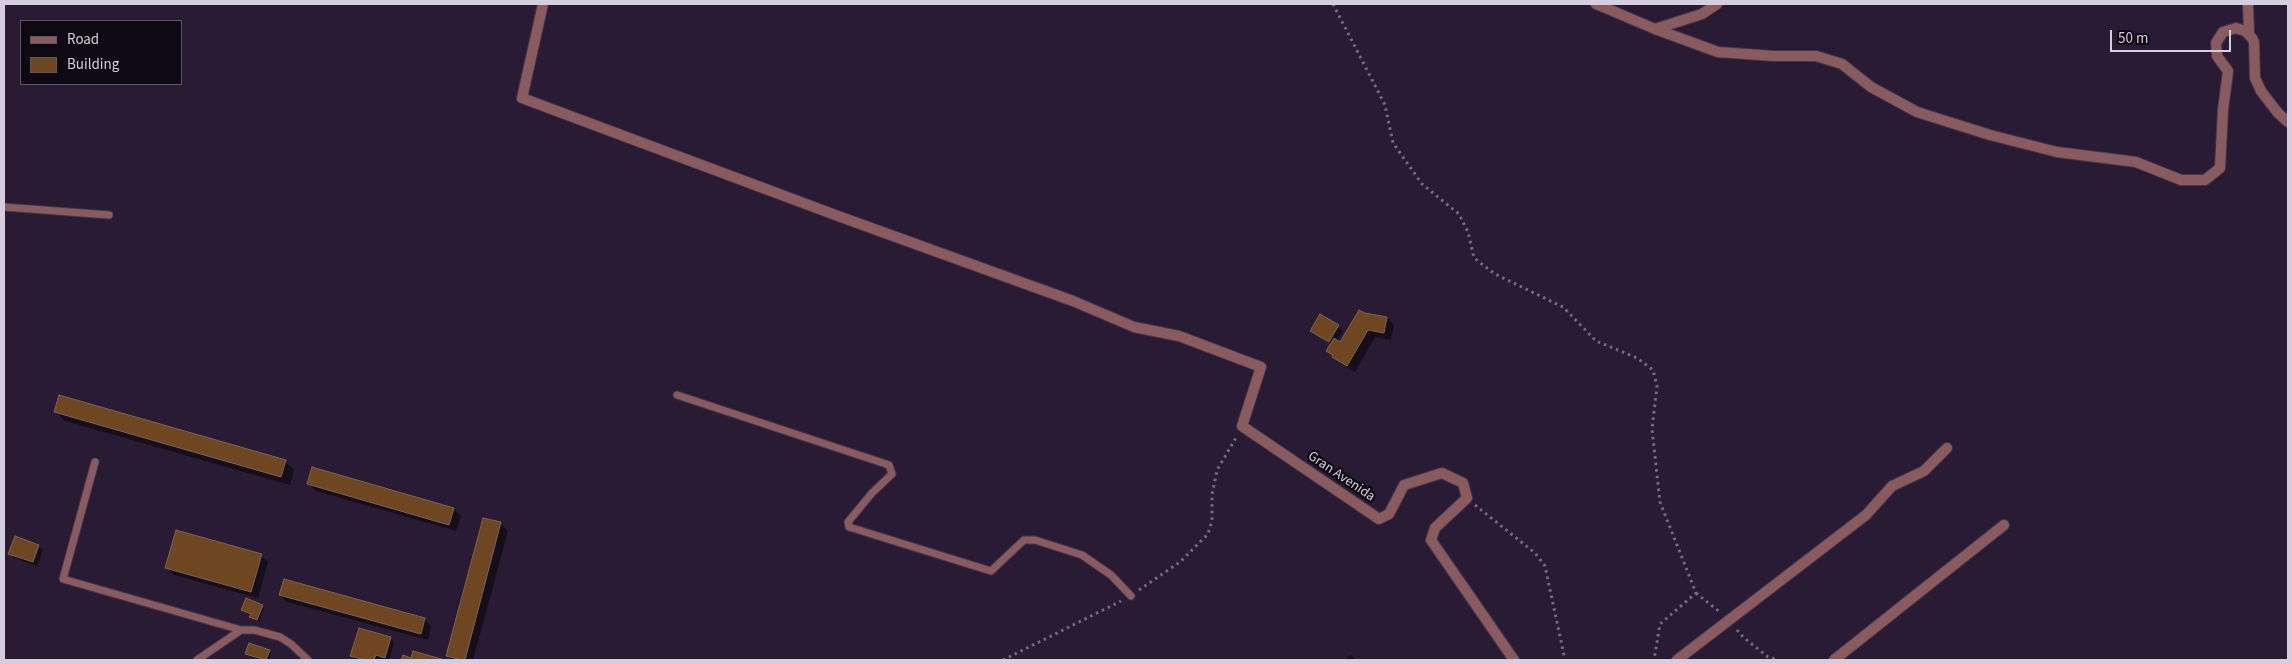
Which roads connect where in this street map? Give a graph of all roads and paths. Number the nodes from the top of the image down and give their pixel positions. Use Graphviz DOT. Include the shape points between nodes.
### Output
graph roads {
  1 [pos="543,4"];
  2 [pos="1333,4"];
  3 [pos="1596,4"];
  4 [pos="1717,4"];
  5 [pos="2248,4"];
  6 [pos="1655,29"];
  7 [pos="2249,34"];
  8 [pos="2288,122"];
  9 [pos="4,207"];
  10 [pos="109,215"];
  11 [pos="677,395"];
  12 [pos="1242,426"];
  13 [pos="1947,448"];
  14 [pos="95,462"];
  15 [pos="1466,498"];
  16 [pos="2004,525"];
  17 [pos="1131,596"];
  18 [pos="241,630"];
  19 [pos="197,660"];
  20 [pos="308,660"];
  21 [pos="1003,660"];
  22 [pos="1514,660"];
  23 [pos="1565,660"];
  24 [pos="1654,660"];
  25 [pos="1677,660"];
  26 [pos="1834,660"];
  1 -- 12 [label="street" via="522,98 1073,301 1134,327 1179,336 1261,367"];
  2 -- 24 [label="path" via="1385,105 1393,143 1422,184 1459,214 1468,232 1474,258 1495,274 1563,307 1596,341 1637,358 1653,370 1657,386 1652,429 1660,502 1696,592 1660,624"];
  3 -- 6 [label="street"];
  4 -- 6 [label="street" via="1702,14"];
  5 -- 7 [label="street"];
  6 -- 7 [label="street" via="1718,52 1816,56 1842,64 1870,86 1917,112 2057,152 2136,162 2181,180 2205,180 2220,168 2228,71 2217,56 2216,43 2223,32 2230,29"];
  7 -- 8 [label="street" via="2254,42 2255,78 2261,91"];
  9 -- 10 [label="lane"];
  11 -- 17 [label="lane" via="889,465 892,474 848,522 849,527 991,571 1024,540 1036,540 1082,555 1111,575"];
  12 -- 15 [label="street, Gran Avenida" via="1380,519 1389,514 1404,484 1442,473 1463,483"];
  12 -- 17 [label="path" via="1217,470 1208,534 1164,574"];
  13 -- 25 [label="street" via="1924,472 1892,486 1866,515"];
  14 -- 18 [label="lane" via="63,579"];
  15 -- 22 [label="street" via="1435,528 1431,540"];
  15 -- 23 [label="path" via="1535,553 1546,566"];
  16 -- 26 [label="street"];
  17 -- 21 [label="path"];
  18 -- 19 [label="lane"];
  18 -- 20 [label="lane" via="280,637"];
}
